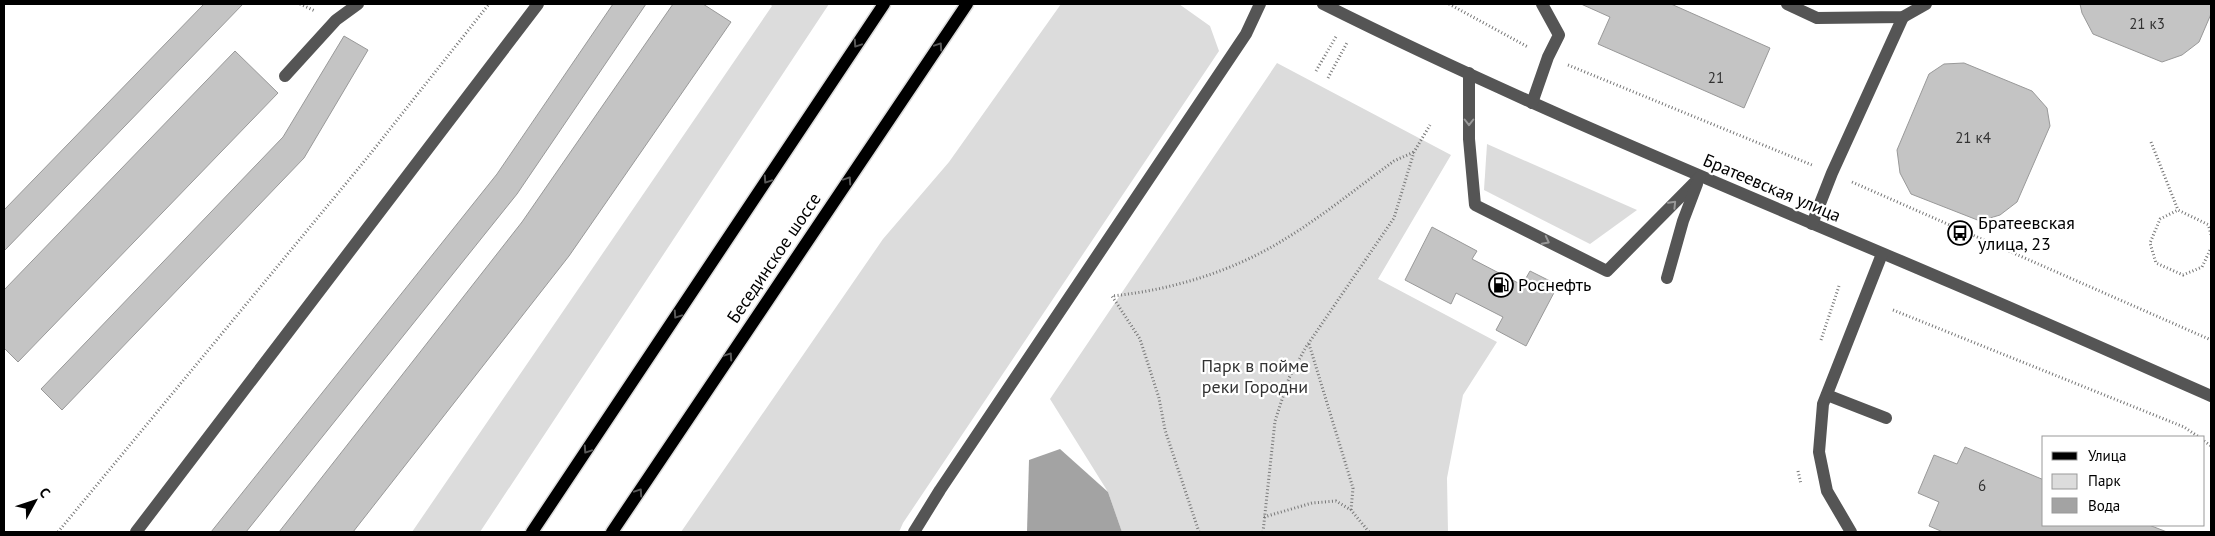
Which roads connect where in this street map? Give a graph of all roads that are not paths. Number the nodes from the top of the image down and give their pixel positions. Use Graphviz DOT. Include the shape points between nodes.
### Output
graph roads {
  1 [pos="358,4"];
  2 [pos="538,4"];
  3 [pos="884,4"];
  4 [pos="967,4"];
  5 [pos="1260,4"];
  6 [pos="1323,4"];
  7 [pos="1542,4"];
  8 [pos="1786,4"];
  9 [pos="1926,4"];
  10 [pos="1902,17"];
  11 [pos="1469,73"];
  12 [pos="285,76"];
  13 [pos="1532,103"];
  14 [pos="1700,178"];
  15 [pos="1812,224"];
  16 [pos="1882,254"];
  17 [pos="1667,278"];
  18 [pos="1827,395"];
  19 [pos="2211,396"];
  20 [pos="1886,418"];
  21 [pos="136,532"];
  22 [pos="532,532"];
  23 [pos="612,532"];
  24 [pos="914,532"];
  25 [pos="1851,532"];
  1 -- 12 [label="street" via="336,20"];
  2 -- 21 [label="street"];
  3 -- 22 [label="main road, one-way"];
  23 -- 4 [label="main road, Бесединское шоссе, one-way"];
  5 -- 24 [label="street" via="1246,34"];
  6 -- 11 [label="street, Братеевская улица"];
  7 -- 13 [label="street" via="1559,35"];
  8 -- 10 [label="street" via="1817,18"];
  9 -- 10 [label="street"];
  10 -- 15 [label="street"];
  11 -- 13 [label="street, Братеевская улица"];
  11 -- 14 [label="street, one-way" via="1469,139 1475,205 1607,271"];
  13 -- 14 [label="street, Братеевская улица"];
  14 -- 15 [label="street, Братеевская улица"];
  14 -- 17 [label="street" via="1683,220"];
  15 -- 16 [label="street, Братеевская улица"];
  16 -- 18 [label="street"];
  16 -- 19 [label="street, Братеевская улица"];
  18 -- 20 [label="street"];
  18 -- 25 [label="street" via="1823,404 1819,452 1827,491"];
}
